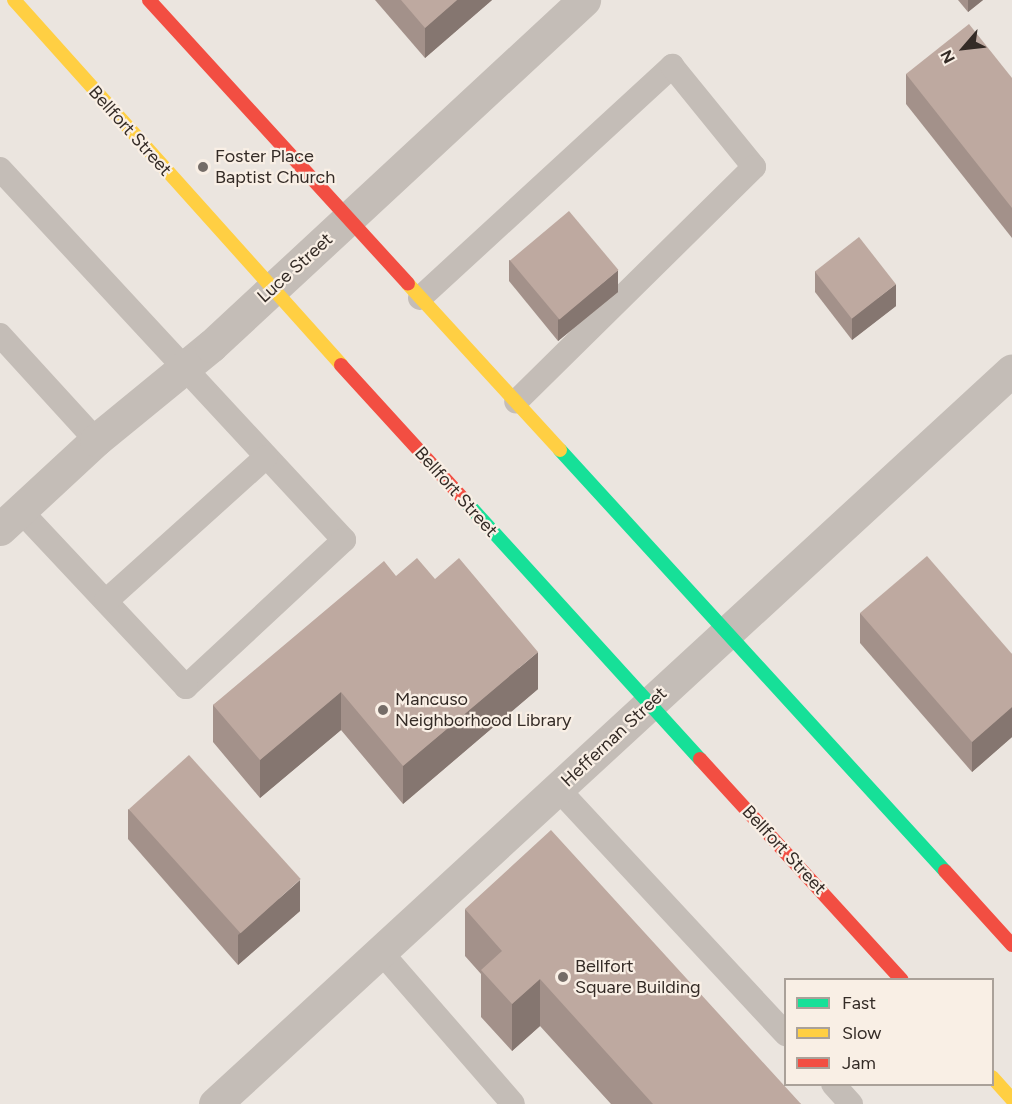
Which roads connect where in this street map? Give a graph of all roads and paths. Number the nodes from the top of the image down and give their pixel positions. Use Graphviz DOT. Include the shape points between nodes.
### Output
graph roads {
  1 [pos="14,0"];
  2 [pos="149,0"];
  3 [pos="584,0"];
  4 [pos="0,169"];
  5 [pos="349,220"];
  6 [pos="271,289"];
  7 [pos="420,298"];
  8 [pos="0,335"];
  9 [pos="181,368"];
  10 [pos="1012,370"];
  11 [pos="516,402"];
  12 [pos="96,440"];
  13 [pos="266,457"];
  14 [pos="10,519"];
  15 [pos="106,601"];
  16 [pos="726,634"];
  17 [pos="649,705"];
  18 [pos="558,789"];
  19 [pos="1012,945"];
  20 [pos="381,952"];
  21 [pos="900,978"];
  22 [pos="784,1032"];
  23 [pos="994,1078"];
  24 [pos="834,1086"];
  25 [pos="1012,1099"];
  26 [pos="215,1104"];
  27 [pos="513,1104"];
  28 [pos="851,1104"];
  1 -- 6 [label="main road, Bellfort Street"];
  2 -- 5 [label="main road"];
  3 -- 5 [label="street, Luce Street"];
  4 -- 9 [label="lane"];
  5 -- 6 [label="street, Luce Street"];
  5 -- 7 [label="main road"];
  6 -- 9 [label="street, Luce Street" via="211,346"];
  6 -- 17 [label="main road, Bellfort Street"];
  7 -- 11 [label="main road"];
  7 -- 11 [label="lane" via="672,66 754,167"];
  8 -- 12 [label="lane"];
  9 -- 12 [label="street, Luce Street"];
  9 -- 13 [label="lane"];
  10 -- 16 [label="street, Heffernan Street"];
  11 -- 16 [label="main road"];
  12 -- 14 [label="street, Luce Street"];
  13 -- 15 [label="lane"];
  13 -- 15 [label="lane" via="344,540 186,687"];
  14 -- 15 [label="lane"];
  16 -- 17 [label="street, Heffernan Street"];
  16 -- 19 [label="main road"];
  17 -- 18 [label="street, Heffernan Street"];
  17 -- 21 [label="main road, Bellfort Street"];
  18 -- 20 [label="street, Heffernan Street"];
  18 -- 22 [label="lane"];
  20 -- 26 [label="street, Heffernan Street"];
  20 -- 27 [label="lane"];
  23 -- 25 [label="main road"];
  24 -- 28 [label="lane"];
}
